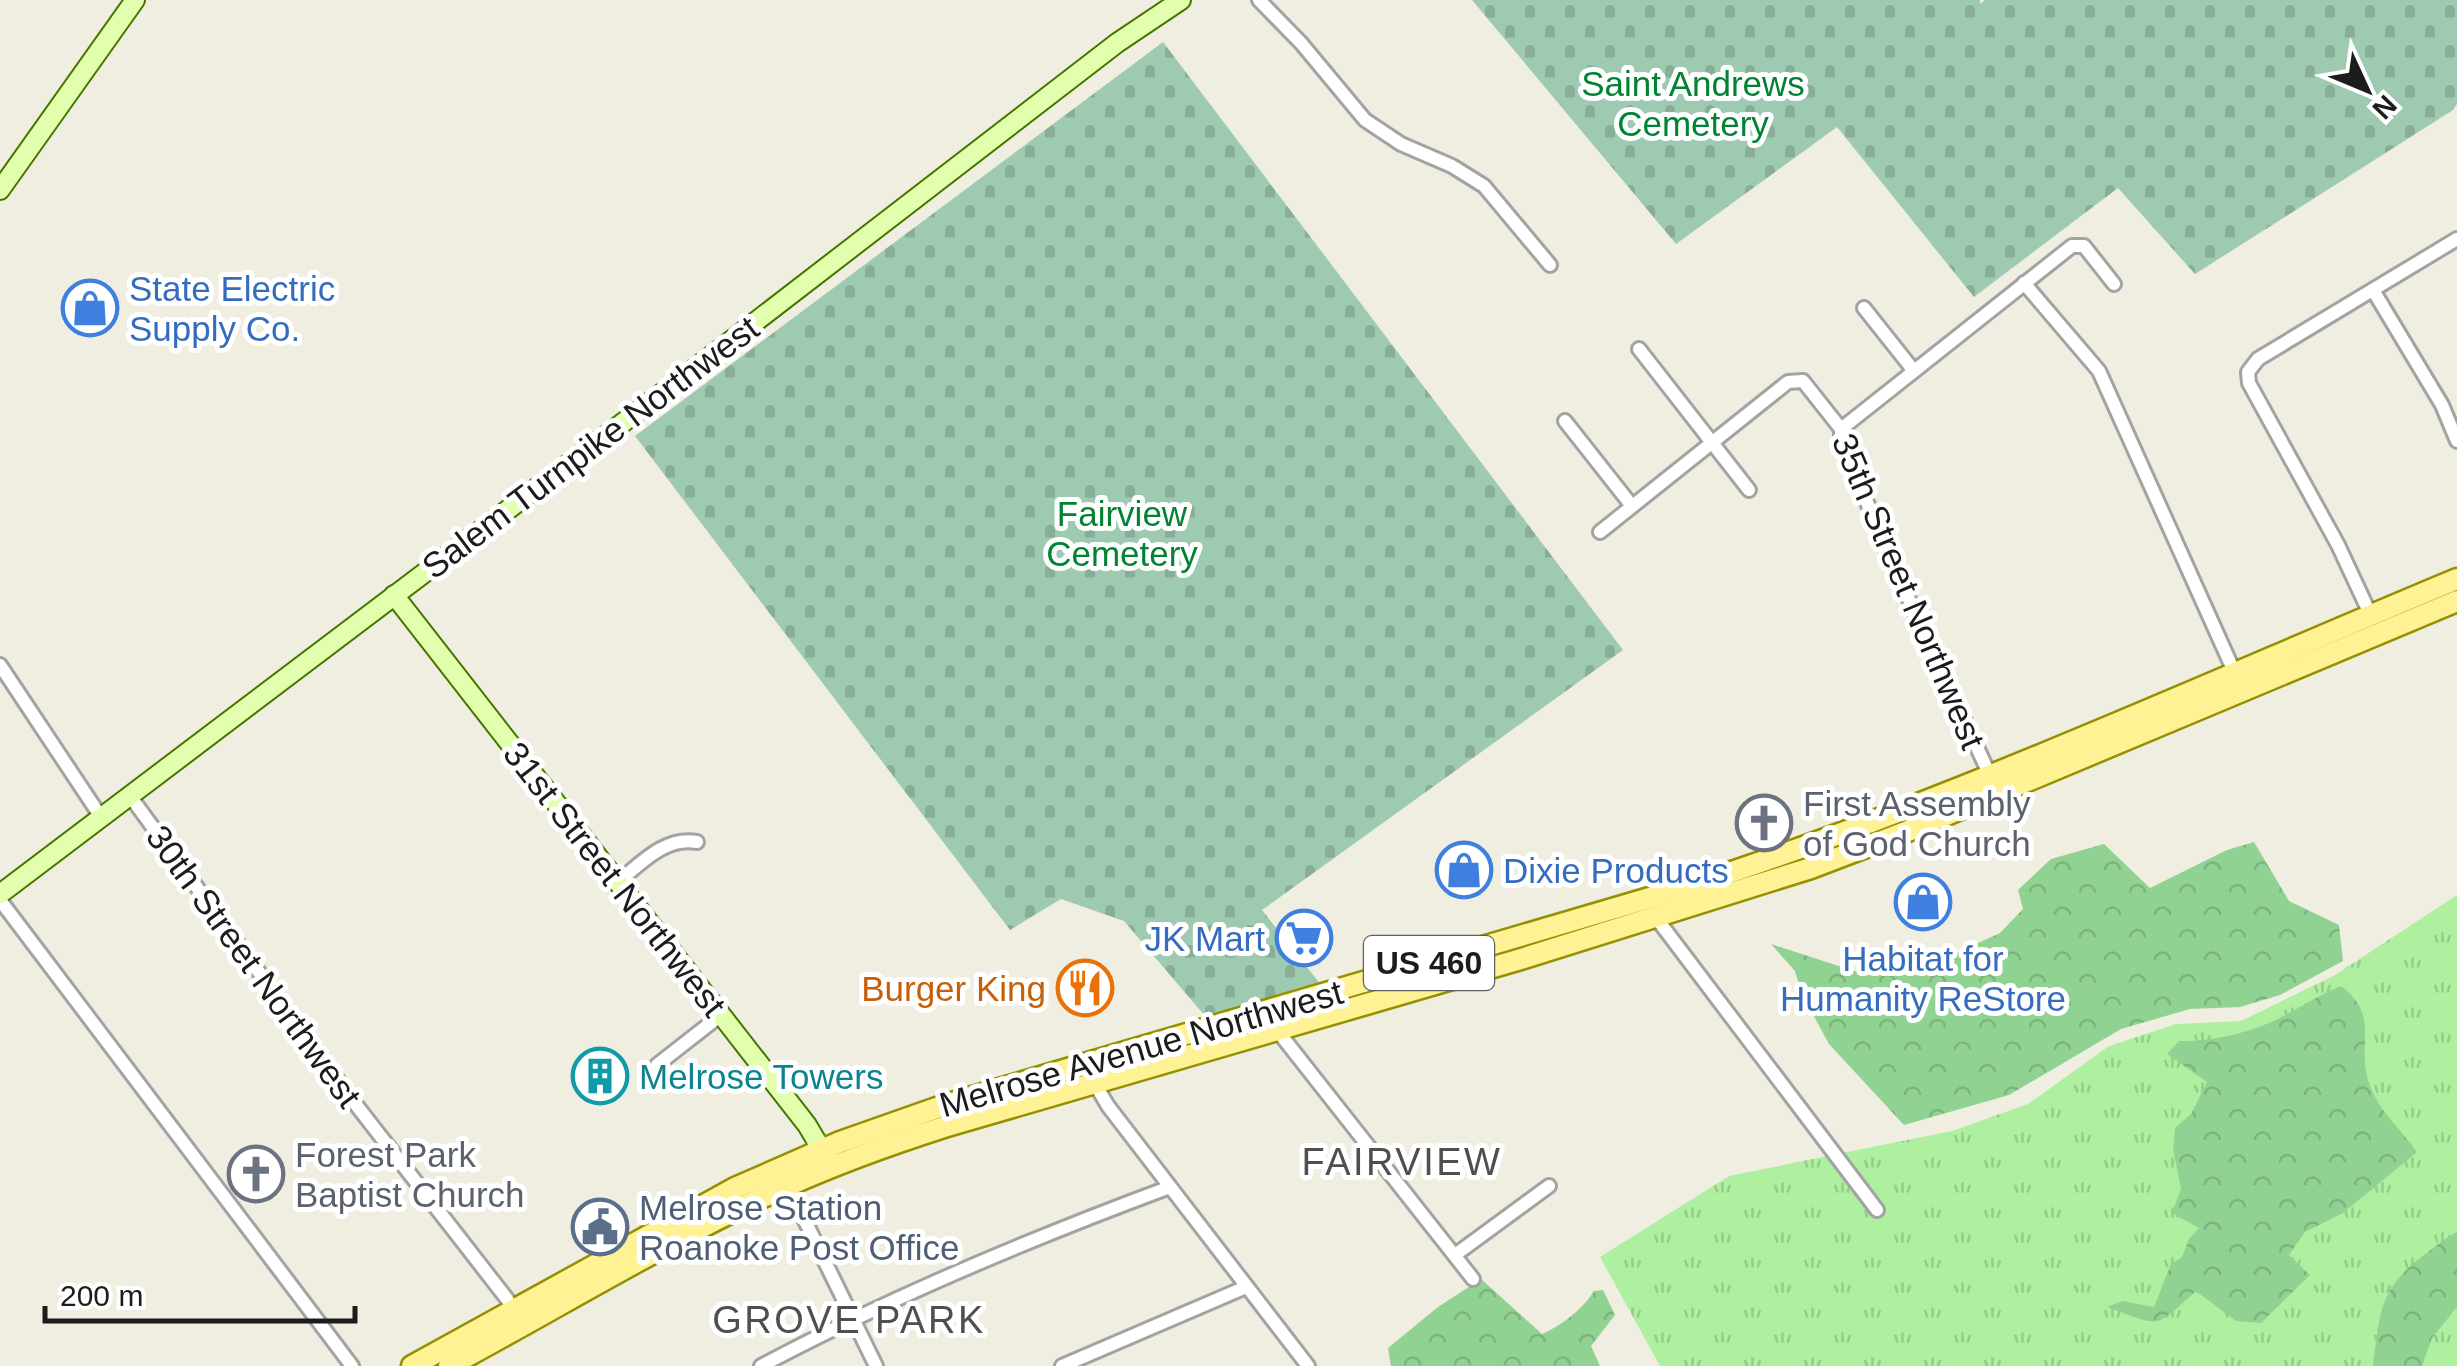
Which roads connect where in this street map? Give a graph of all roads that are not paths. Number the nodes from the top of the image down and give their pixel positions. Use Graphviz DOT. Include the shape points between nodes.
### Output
graph roads {
  1 [pos="135,0"];
  2 [pos="1181,0"];
  3 [pos="1259,0"];
  4 [pos="0,190"];
  5 [pos="2457,239"];
  6 [pos="1550,265"];
  7 [pos="2024,283"];
  8 [pos="2114,284"];
  9 [pos="2372,290"];
  10 [pos="1864,308"];
  11 [pos="1639,349"];
  12 [pos="1914,371"];
  13 [pos="1566,421"];
  14 [pos="2454,423"];
  15 [pos="1841,429"];
  16 [pos="2457,441"];
  17 [pos="1712,442"];
  18 [pos="1749,490"];
  19 [pos="1632,506"];
  20 [pos="1600,532"];
  21 [pos="2457,579"];
  22 [pos="394,595"];
  23 [pos="2457,601"];
  24 [pos="2374,624"];
  25 [pos="0,665"];
  26 [pos="2239,682"];
  27 [pos="14,684"];
  28 [pos="0,697"];
  29 [pos="1994,784"];
  30 [pos="130,796"];
  31 [pos="101,818"];
  32 [pos="697,842"];
  33 [pos="617,882"];
  34 [pos="0,897"];
  35 [pos="1651,908"];
  36 [pos="1262,1012"];
  37 [pos="720,1014"];
  38 [pos="1277,1030"];
  39 [pos="657,1065"];
  40 [pos="1089,1074"];
  41 [pos="827,1158"];
  42 [pos="788,1186"];
  43 [pos="1170,1186"];
  44 [pos="1549,1186"];
  45 [pos="1877,1210"];
  46 [pos="1455,1254"];
  47 [pos="1474,1279"];
  48 [pos="1246,1286"];
  49 [pos="854,1317"];
  50 [pos="518,1318"];
  51 [pos="459,1358"];
  52 [pos="352,1366"];
  53 [pos="412,1366"];
  54 [pos="762,1366"];
  55 [pos="876,1366"];
  56 [pos="1062,1366"];
  57 [pos="1308,1366"];
  1 -- 4 [label="street"];
  2 -- 22 [label="street, Salem Turnpike Northwest"];
  3 -- 6 [label="street" via="1365,120 1473,178"];
  5 -- 9 [label="street"];
  7 -- 8 [label="street" via="2077,244"];
  7 -- 12 [label="street"];
  7 -- 26 [label="street" via="2099,371"];
  9 -- 14 [label="street"];
  9 -- 24 [label="street" via="2258,359 2248,372"];
  10 -- 12 [label="street"];
  11 -- 17 [label="street"];
  12 -- 15 [label="street"];
  13 -- 19 [label="street"];
  14 -- 16 [label="street"];
  15 -- 17 [label="street, 35th Street Northwest" via="1803,380 1791,380"];
  15 -- 29 [label="street, 35th Street Northwest" via="1889,556"];
  17 -- 18 [label="street"];
  17 -- 19 [label="street"];
  19 -- 20 [label="street"];
  21 -- 24 [label="main road, Melrose Avenue Northwest / US 460"];
  22 -- 30 [label="street, Salem Turnpike Northwest"];
  22 -- 33 [label="street, 31st Street Northwest"];
  23 -- 24 [label="main road, Melrose Avenue Northwest / US 460"];
  24 -- 26 [label="main road, Melrose Avenue Northwest / US 460"];
  25 -- 27 [label="street, 30th Street Northwest"];
  26 -- 29 [label="main road, Melrose Avenue Northwest / US 460"];
  27 -- 28 [label="street"];
  27 -- 31 [label="street, 30th Street Northwest"];
  29 -- 35 [label="main road, Melrose Avenue Northwest / US 460"];
  30 -- 31 [label="street, Salem Turnpike Northwest"];
  30 -- 50 [label="street, 30th Street Northwest"];
  31 -- 34 [label="street, Salem Turnpike Northwest"];
  32 -- 33 [label="street" via="676,841"];
  33 -- 37 [label="street, 31st Street Northwest"];
  34 -- 52 [label="street"];
  35 -- 36 [label="main road, Melrose Avenue Northwest / US 460"];
  35 -- 38 [label="main road, Melrose Avenue Northwest / US 460"];
  35 -- 45 [label="street"];
  36 -- 38 [label="street"];
  36 -- 40 [label="main road, Melrose Avenue Northwest / US 460"];
  37 -- 39 [label="street"];
  37 -- 41 [label="street, 31st Street Northwest"];
  38 -- 40 [label="main road, Melrose Avenue Northwest / US 460"];
  38 -- 46 [label="street"];
  40 -- 41 [label="main road, Melrose Avenue Northwest / US 460" via="945,1104"];
  40 -- 43 [label="street"];
  41 -- 42 [label="main road, Melrose Avenue Northwest / US 460"];
  41 -- 50 [label="main road, Melrose Avenue Northwest / US 460" via="707,1202"];
  42 -- 49 [label="street"];
  42 -- 50 [label="main road, Melrose Avenue Northwest / US 460"];
  43 -- 48 [label="street"];
  43 -- 49 [label="street"];
  44 -- 46 [label="street"];
  46 -- 47 [label="street"];
  48 -- 56 [label="street"];
  48 -- 57 [label="street"];
  49 -- 54 [label="street"];
  49 -- 55 [label="street"];
  50 -- 51 [label="main road, Melrose Avenue Northwest / US 460"];
  51 -- 53 [label="main road, Melrose Avenue Northwest / US 460"];
}
